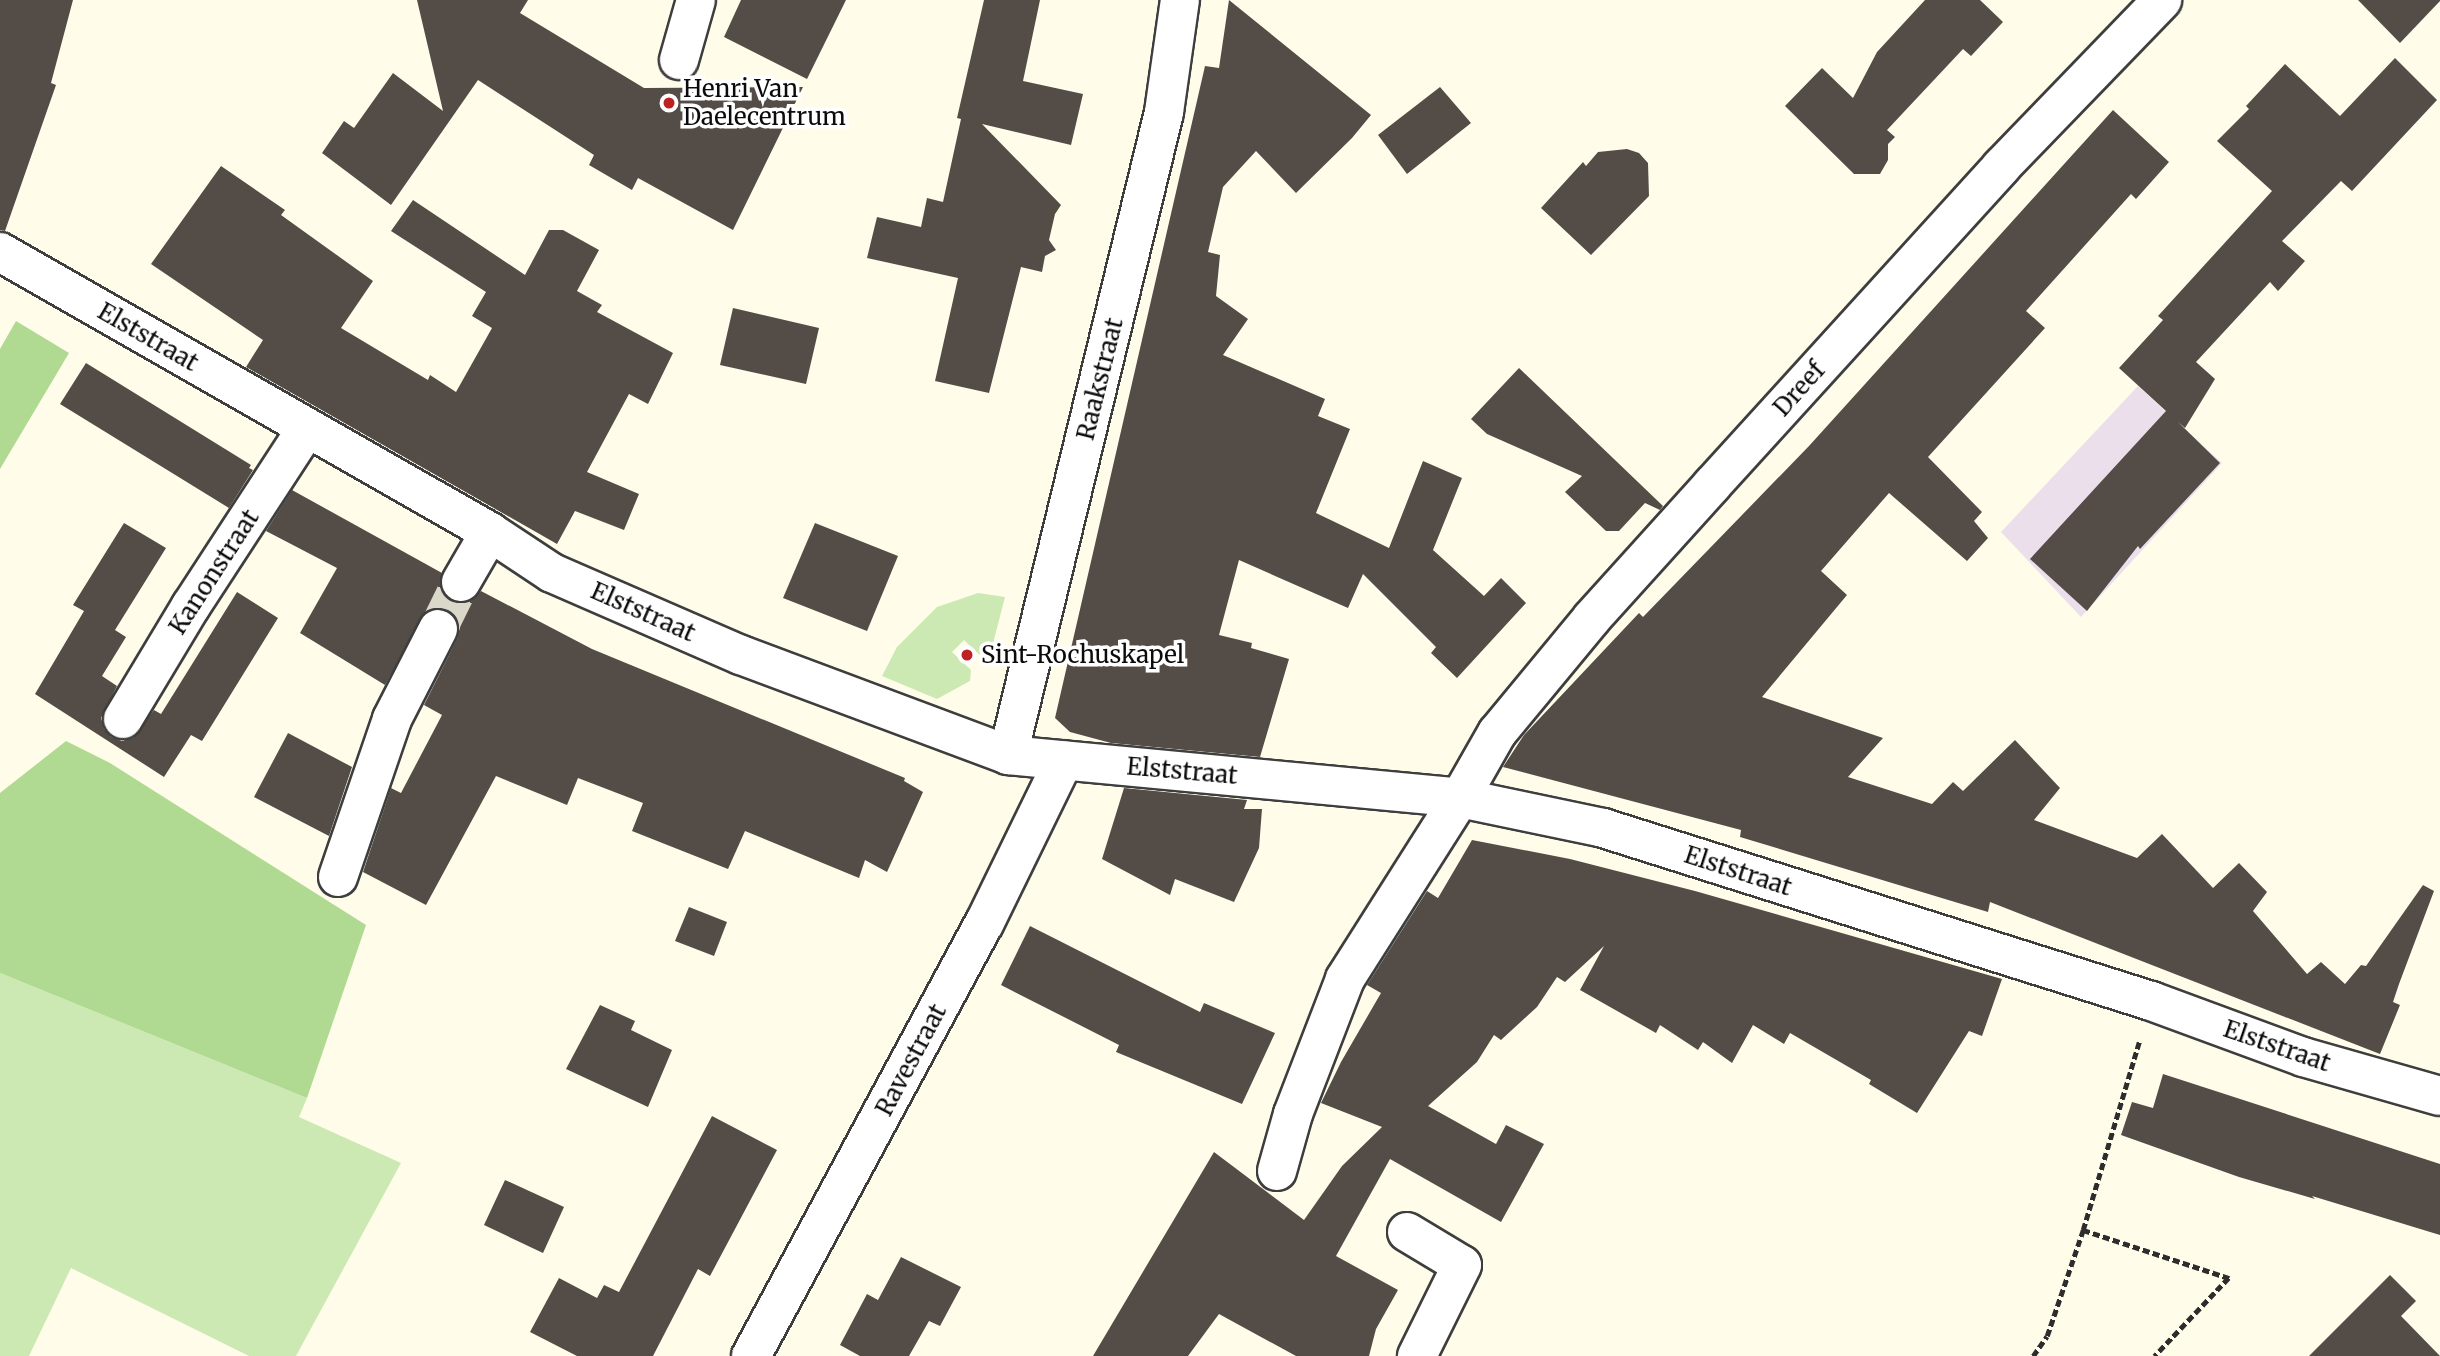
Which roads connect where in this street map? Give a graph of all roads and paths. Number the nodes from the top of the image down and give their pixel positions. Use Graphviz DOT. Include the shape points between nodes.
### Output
graph roads {
  1 [pos="696,0"];
  2 [pos="1180,0"];
  3 [pos="2162,0"];
  4 [pos="679,60"];
  5 [pos="0,252"];
  6 [pos="307,428"];
  7 [pos="490,532"];
  8 [pos="461,582"];
  9 [pos="438,629"];
  10 [pos="123,719"];
  11 [pos="1008,755"];
  12 [pos="1064,760"];
  13 [pos="1460,798"];
  14 [pos="338,877"];
  15 [pos="2151,1001"];
  16 [pos="2440,1096"];
  17 [pos="1277,1171"];
  18 [pos="2083,1230"];
  19 [pos="1407,1232"];
  20 [pos="751,1356"];
  21 [pos="1417,1356"];
  22 [pos="2034,1356"];
  23 [pos="2155,1356"];
  1 -- 4 [label="street"];
  2 -- 11 [label="street, Raakstraat" via="1164,112"];
  3 -- 13 [label="street, Dreef" via="2001,167 1592,618 1496,733"];
  5 -- 6 [label="street, Elststraat"];
  6 -- 7 [label="street, Elststraat"];
  6 -- 10 [label="street, Kanonstraat"];
  7 -- 8 [label="street"];
  7 -- 11 [label="street, Elststraat" via="552,573 716,645"];
  9 -- 14 [label="street" via="392,719"];
  11 -- 12 [label="street, Elststraat"];
  12 -- 13 [label="street, Elststraat"];
  12 -- 20 [label="street, Ravestraat" via="984,923"];
  13 -- 15 [label="street, Elststraat" via="1603,828"];
  13 -- 17 [label="street, Dreef" via="1345,979 1293,1114"];
  15 -- 16 [label="street, Elststraat" via="2303,1057"];
  15 -- 18 [label="path"];
  18 -- 22 [label="path" via="2047,1336"];
  18 -- 23 [label="path" via="2229,1279"];
  19 -- 21 [label="street" via="1462,1265"];
}
